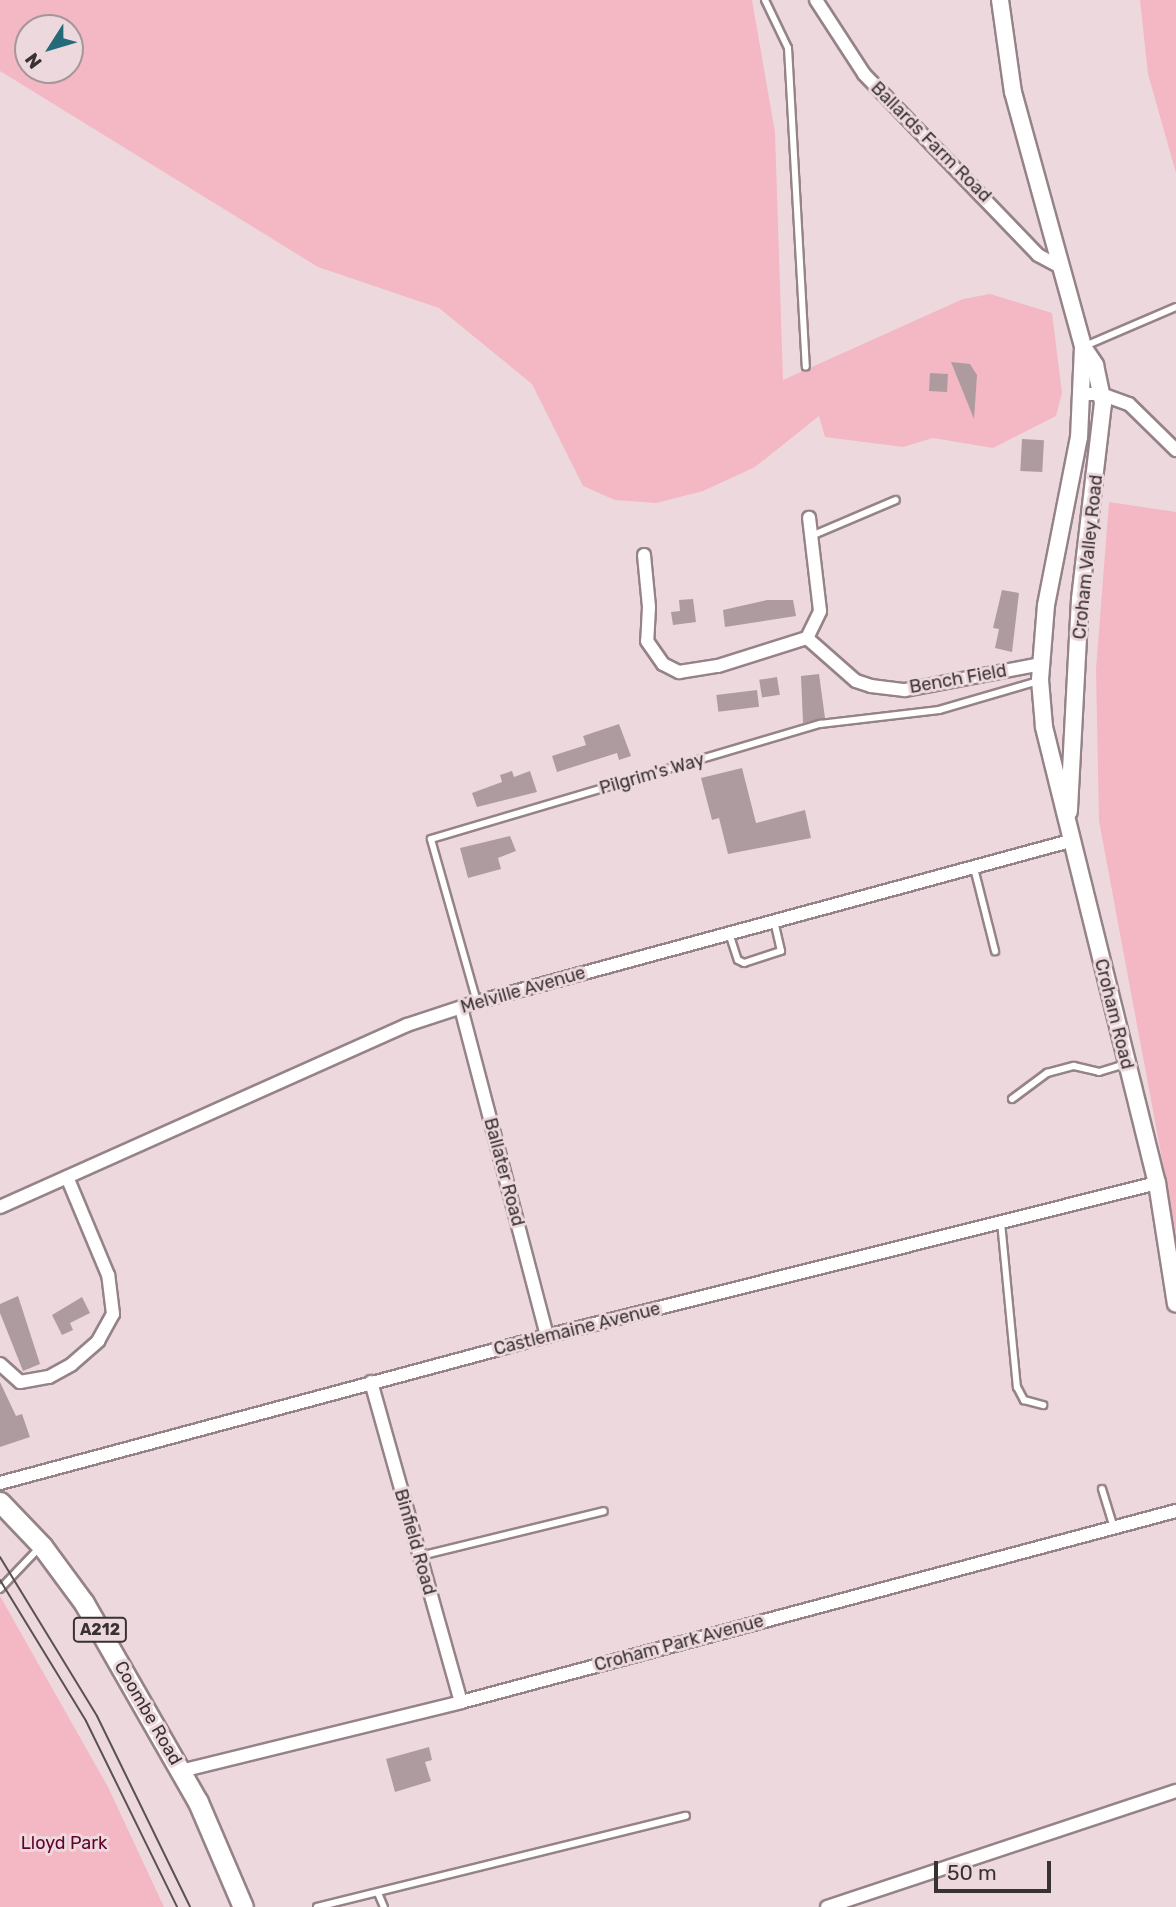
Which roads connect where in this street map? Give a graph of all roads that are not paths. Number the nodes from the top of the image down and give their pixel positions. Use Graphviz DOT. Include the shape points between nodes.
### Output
graph roads {
  1 [pos="765,0"];
  2 [pos="816,0"];
  3 [pos="1000,0"];
  4 [pos="1062,268"];
  5 [pos="1176,307"];
  6 [pos="1083,347"];
  7 [pos="806,366"];
  8 [pos="1081,394"];
  9 [pos="1101,394"];
  10 [pos="1176,450"];
  11 [pos="896,500"];
  12 [pos="809,518"];
  13 [pos="811,536"];
  14 [pos="644,555"];
  15 [pos="807,638"];
  16 [pos="1040,672"];
  17 [pos="1044,727"];
  18 [pos="1068,814"];
  19 [pos="1070,841"];
  20 [pos="974,868"];
  21 [pos="774,921"];
  22 [pos="729,933"];
  23 [pos="995,951"];
  24 [pos="477,1002"];
  25 [pos="461,1008"];
  26 [pos="1127,1064"];
  27 [pos="1012,1098"];
  28 [pos="67,1177"];
  29 [pos="1157,1183"];
  30 [pos="0,1207"];
  31 [pos="1001,1222"];
  32 [pos="1176,1304"];
  33 [pos="547,1336"];
  34 [pos="0,1364"];
  35 [pos="72,1364"];
  36 [pos="80,1375"];
  37 [pos="370,1382"];
  38 [pos="1042,1405"];
  39 [pos="0,1483"];
  40 [pos="1102,1489"];
  41 [pos="0,1502"];
  42 [pos="604,1511"];
  43 [pos="1176,1511"];
  44 [pos="1114,1528"];
  45 [pos="42,1546"];
  46 [pos="420,1556"];
  47 [pos="0,1590"];
  48 [pos="461,1702"];
  49 [pos="181,1771"];
  50 [pos="1176,1791"];
  51 [pos="686,1816"];
  52 [pos="377,1893"];
  53 [pos="243,1907"];
  54 [pos="317,1907"];
  55 [pos="384,1907"];
  56 [pos="827,1907"];
  1 -- 7 [label="lane" via="788,48"];
  2 -- 4 [label="street, Ballards Farm Road" via="864,74 1038,255"];
  3 -- 4 [label="street, Croham Valley Road" via="1013,92"];
  4 -- 6 [label="street, Croham Valley Road"];
  5 -- 6 [label="lane"];
  6 -- 8 [label="street, Croham Valley Road"];
  6 -- 9 [label="street, Croham Valley Road" via="1095,365"];
  8 -- 9 [label="street"];
  8 -- 16 [label="street, Croham Valley Road" via="1079,437 1046,605"];
  9 -- 10 [label="street" via="1138,409"];
  9 -- 18 [label="street, Croham Valley Road" via="1102,433 1080,599"];
  11 -- 13 [label="lane"];
  12 -- 13 [label="street"];
  13 -- 15 [label="street" via="820,611"];
  14 -- 15 [label="street" via="649,607 646,642 663,664 679,672 718,666"];
  15 -- 16 [label="street, Bench Field" via="856,681 871,686 905,690"];
  16 -- 17 [label="street, Croham Valley Road"];
  16 -- 24 [label="lane, Pilgrim's Way" via="939,710 820,724 431,839"];
  17 -- 18 [label="street, Croham Road" via="1053,775"];
  18 -- 19 [label="street, Croham Road"];
  19 -- 20 [label="street, Melville Avenue"];
  19 -- 26 [label="street, Croham Road"];
  20 -- 21 [label="street, Melville Avenue"];
  20 -- 23 [label="lane"];
  21 -- 22 [label="street, Melville Avenue"];
  21 -- 22 [label="lane" via="781,951 744,963 738,960"];
  22 -- 24 [label="street, Melville Avenue"];
  24 -- 25 [label="street, Melville Avenue"];
  25 -- 28 [label="street, Melville Avenue" via="295,1072"];
  25 -- 33 [label="street, Ballater Road"];
  26 -- 27 [label="lane" via="1099,1072 1081,1065 1047,1073"];
  26 -- 29 [label="street, Croham Road"];
  28 -- 30 [label="street, Melville Avenue"];
  28 -- 35 [label="street" via="114,1297 108,1328"];
  29 -- 31 [label="street, Castlemaine Avenue"];
  29 -- 32 [label="street, Croham Road"];
  31 -- 33 [label="street, Castlemaine Avenue"];
  31 -- 38 [label="lane" via="1017,1387 1024,1399"];
  33 -- 37 [label="street, Castlemaine Avenue"];
  34 -- 35 [label="street" via="20,1382 49,1377"];
  35 -- 36 [label="street"];
  37 -- 39 [label="street, Castlemaine Avenue"];
  37 -- 46 [label="street, Binfield Road"];
  40 -- 44 [label="lane"];
  41 -- 45 [label="main road, Coombe Road / A212"];
  42 -- 46 [label="lane"];
  43 -- 44 [label="street, Croham Park Avenue"];
  44 -- 48 [label="street, Croham Park Avenue"];
  45 -- 47 [label="lane"];
  45 -- 49 [label="main road, Coombe Road / A212" via="84,1603"];
  46 -- 48 [label="street, Binfield Road"];
  48 -- 49 [label="street, Croham Park Avenue"];
  49 -- 53 [label="main road, Coombe Road / A212" via="214,1834"];
  50 -- 56 [label="street"];
  51 -- 52 [label="lane"];
  52 -- 54 [label="lane"];
  52 -- 55 [label="lane"];
}
